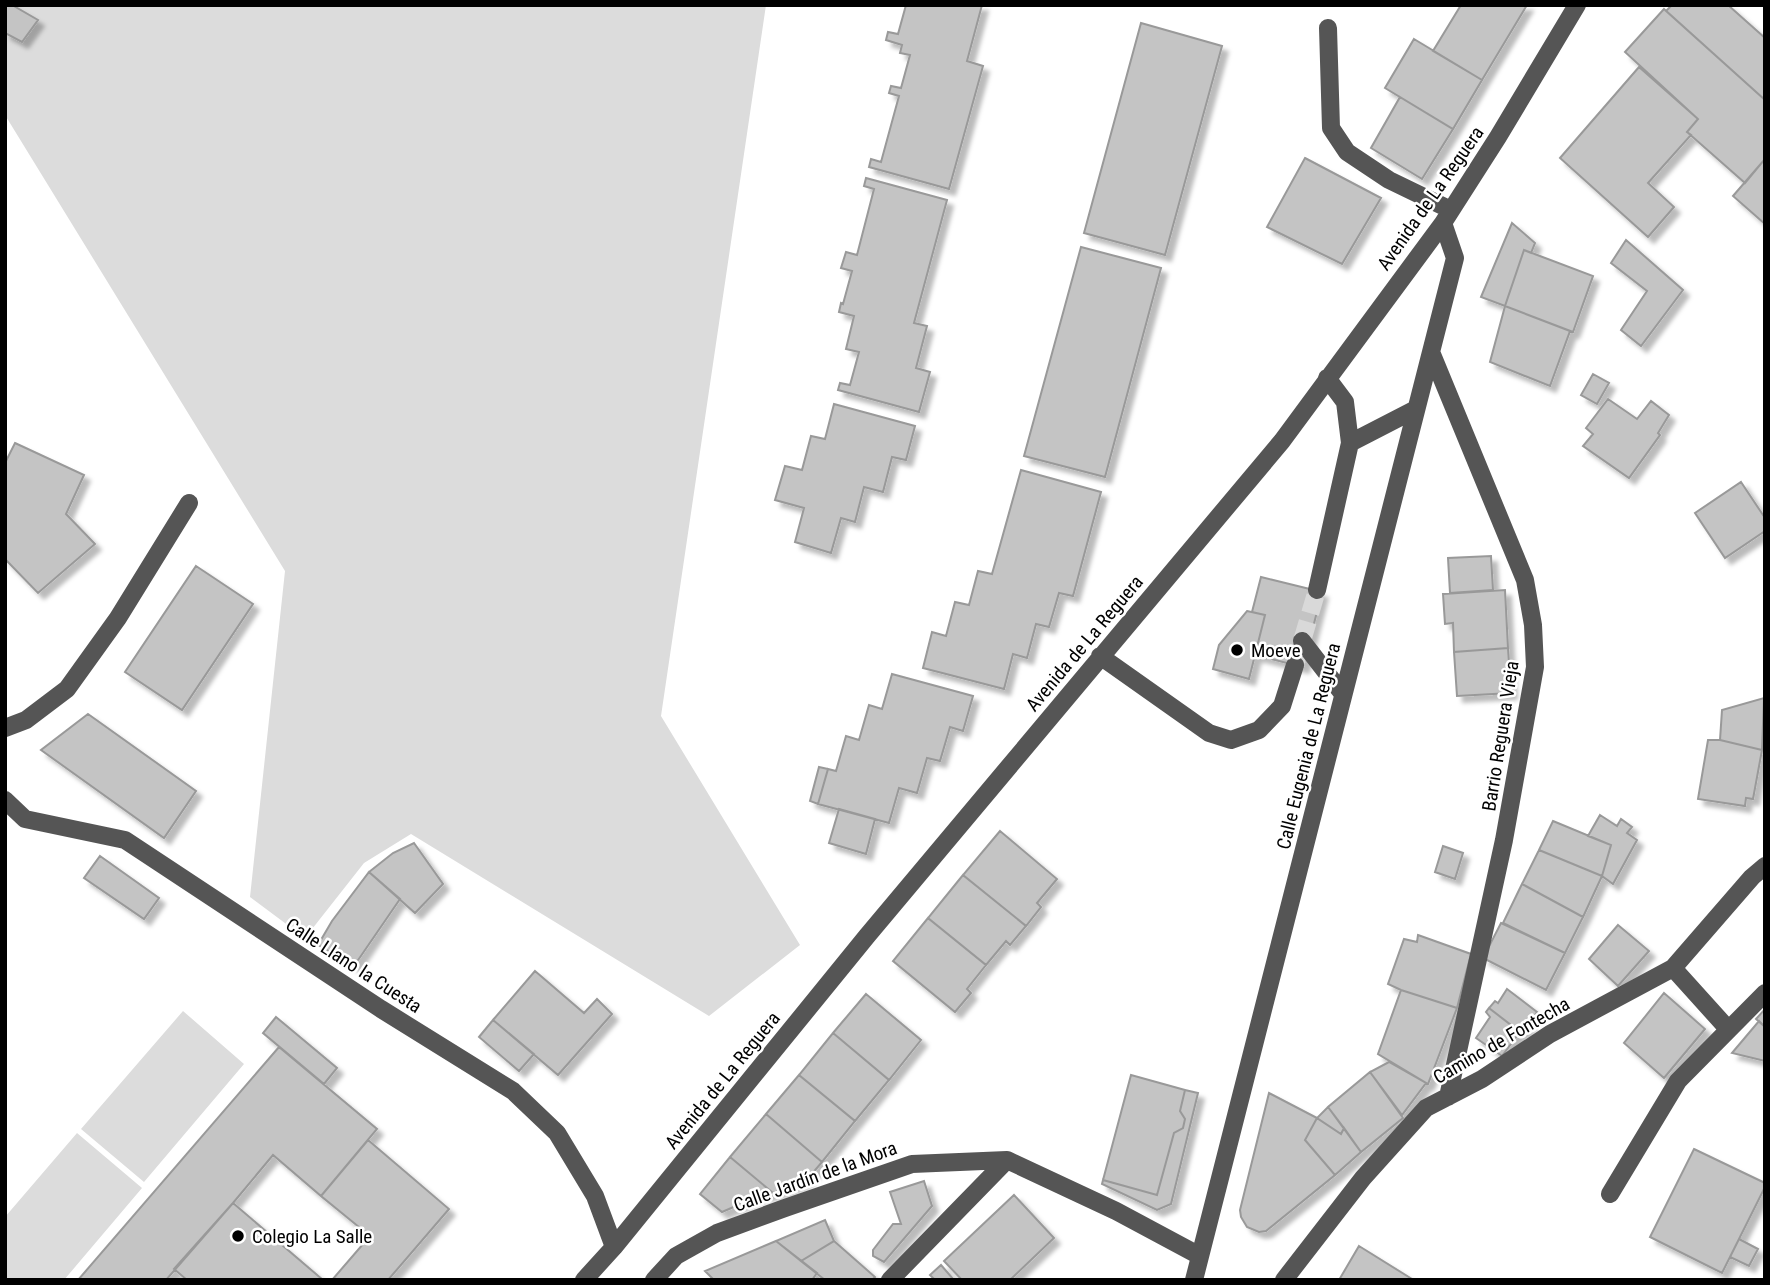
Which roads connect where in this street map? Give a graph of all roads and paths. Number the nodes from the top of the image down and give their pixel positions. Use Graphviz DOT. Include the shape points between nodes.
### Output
graph roads {
  1 [pos="1577,5"];
  2 [pos="1328,28"];
  3 [pos="1447,216"];
  4 [pos="1430,352"];
  5 [pos="1326,378"];
  6 [pos="1416,409"];
  7 [pos="1350,443"];
  8 [pos="189,503"];
  9 [pos="1317,590"];
  10 [pos="1302,641"];
  11 [pos="1100,656"];
  12 [pos="1295,665"];
  13 [pos="1343,694"];
  14 [pos="5,728"];
  15 [pos="5,800"];
  16 [pos="1765,866"];
  17 [pos="1673,968"];
  18 [pos="1765,993"];
  19 [pos="1728,1029"];
  20 [pos="1448,1097"];
  21 [pos="1007,1160"];
  22 [pos="1610,1194"];
  23 [pos="614,1247"];
  24 [pos="1200,1256"];
  25 [pos="584,1280"];
  26 [pos="654,1280"];
  27 [pos="890,1280"];
  28 [pos="1194,1280"];
  29 [pos="1284,1280"];
  1 -- 3 [label="street, Avenida de La Reguera"];
  2 -- 3 [label="street" via="1332,128 1348,152"];
  3 -- 4 [label="street, Calle Eugenia de La Reguera" via="1455,258"];
  3 -- 5 [label="street, Avenida de La Reguera"];
  4 -- 6 [label="street, Calle Eugenia de La Reguera"];
  4 -- 20 [label="street, Barrio Reguera Vieja" via="1525,580 1534,625 1535,667 1504,840"];
  5 -- 7 [label="street" via="1345,402"];
  5 -- 11 [label="street, Avenida de La Reguera" via="1282,441"];
  6 -- 7 [label="street"];
  6 -- 13 [label="street, Calle Eugenia de La Reguera"];
  7 -- 9 [label="street"];
  8 -- 14 [label="street" via="118,618 67,689 26,720"];
  10 -- 13 [label="street"];
  11 -- 12 [label="street" via="1209,733 1231,740 1259,730 1282,706"];
  11 -- 23 [label="street, Avenida de La Reguera"];
  13 -- 24 [label="street, Calle Eugenia de La Reguera"];
  15 -- 23 [label="street, Calle Llano la Cuesta" via="25,819 125,840 513,1091 557,1133 595,1196"];
  16 -- 17 [label="street, Camino de Fontecha"];
  17 -- 19 [label="street"];
  17 -- 20 [label="street, Camino de Fontecha" via="1550,1034"];
  18 -- 19 [label="street"];
  19 -- 22 [label="street" via="1678,1081"];
  20 -- 29 [label="street, Camino de Fontecha" via="1426,1108 1363,1178"];
  21 -- 24 [label="street, Calle Jardín de la Mora"];
  21 -- 26 [label="street, Calle Jardín de la Mora" via="912,1164 717,1233 676,1256"];
  21 -- 27 [label="street"];
  23 -- 25 [label="street, Avenida de La Reguera"];
  24 -- 28 [label="street, Calle Eugenia de La Reguera"];
}
